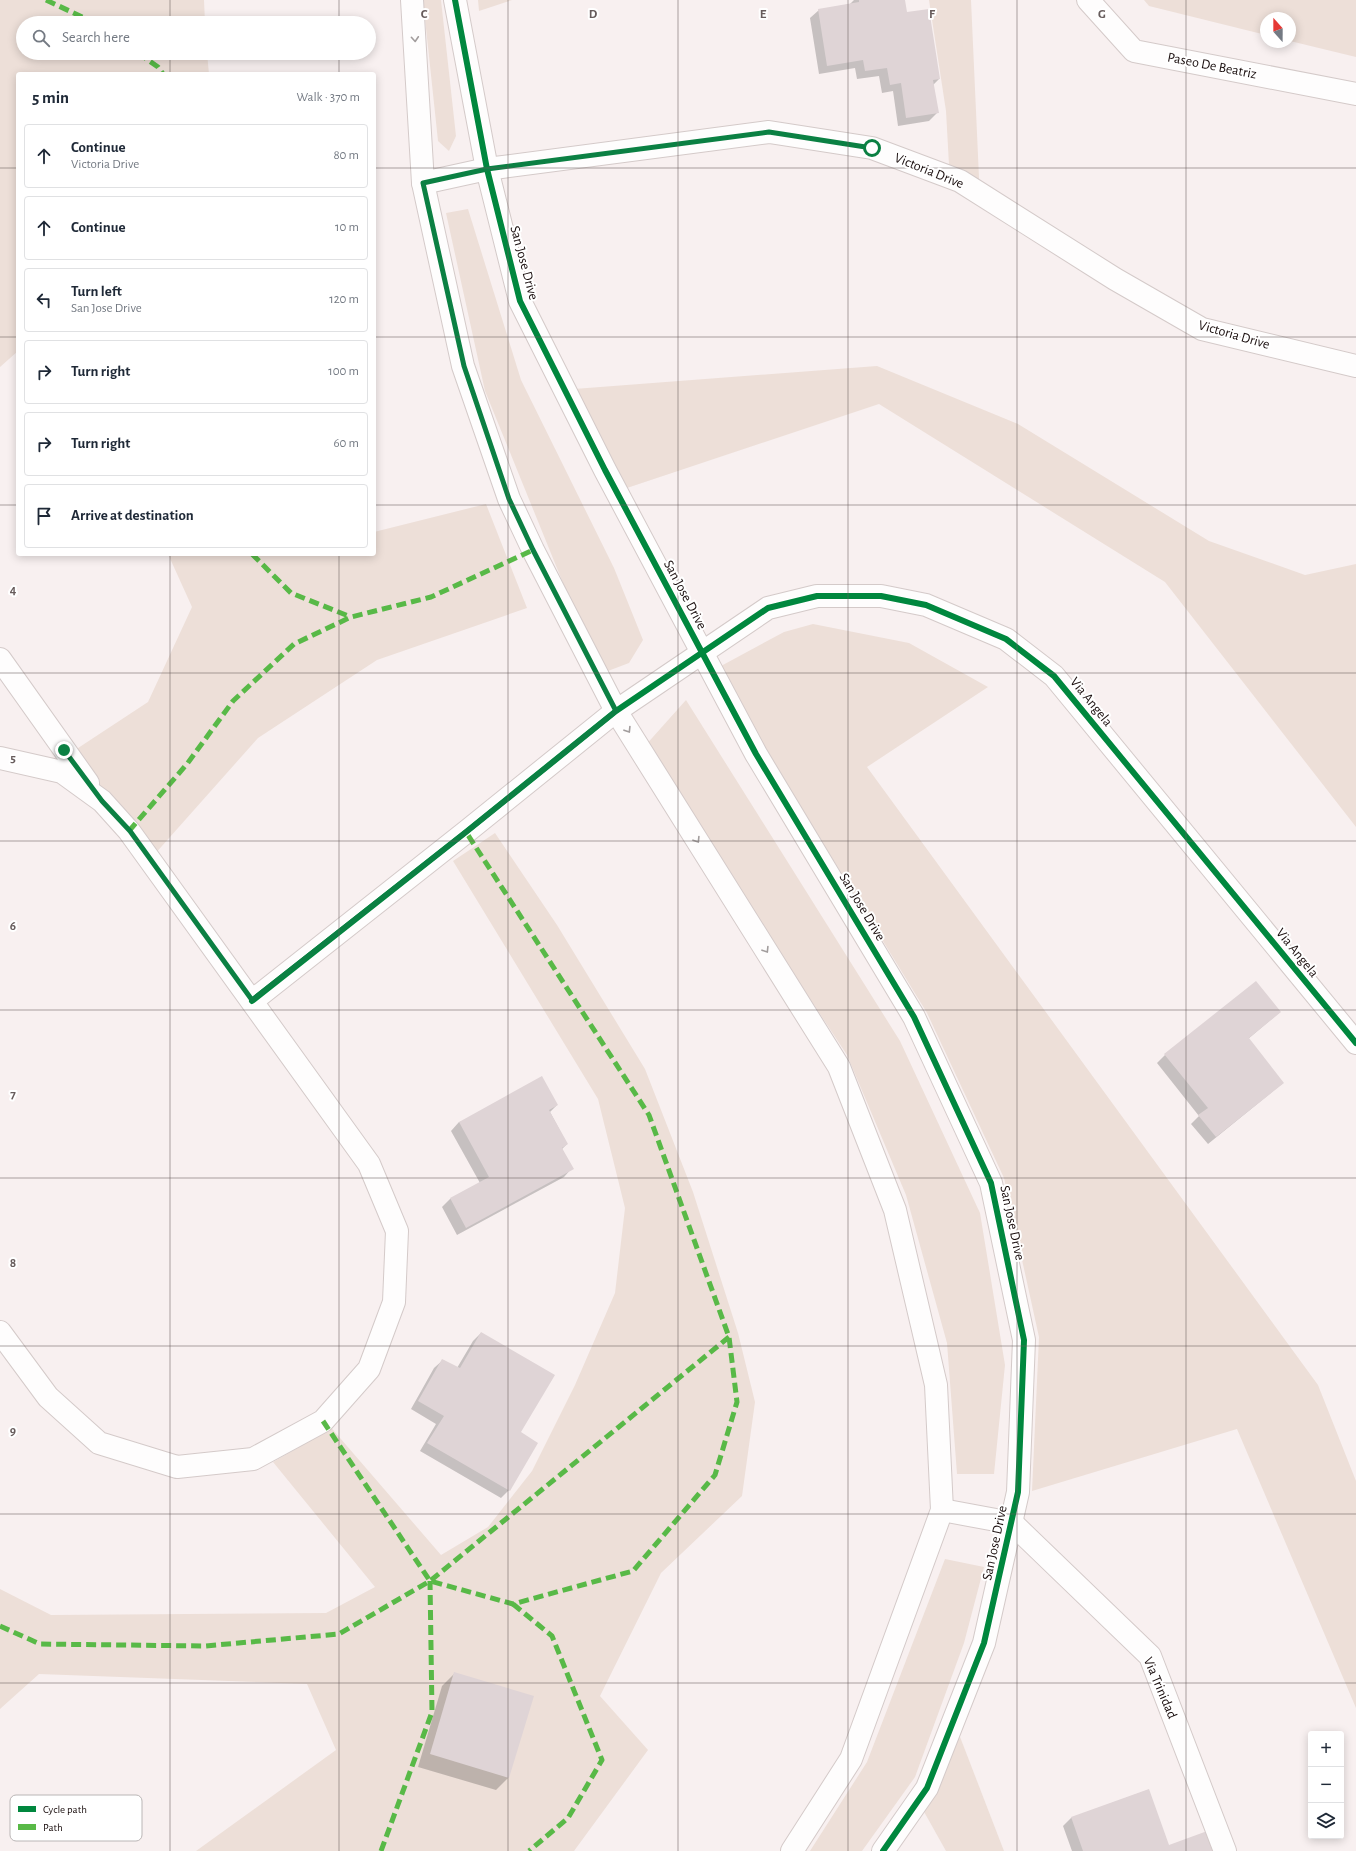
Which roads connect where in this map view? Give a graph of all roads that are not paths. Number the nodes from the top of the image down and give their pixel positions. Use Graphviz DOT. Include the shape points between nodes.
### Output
graph roads {
  1 [pos="412,0"];
  2 [pos="455,0"];
  3 [pos="1088,0"];
  4 [pos="1356,94"];
  5 [pos="487,169"];
  6 [pos="423,183"];
  7 [pos="1356,366"];
  8 [pos="702,652"];
  9 [pos="0,660"];
  10 [pos="616,711"];
  11 [pos="0,758"];
  12 [pos="102,801"];
  13 [pos="252,1000"];
  14 [pos="1356,1043"];
  15 [pos="0,1332"];
  16 [pos="942,1510"];
  17 [pos="1012,1523"];
  18 [pos="792,1851"];
  19 [pos="882,1851"];
  20 [pos="1225,1851"];
  1 -- 6 [label="street, one-way"];
  2 -- 5 [label="street, San Jose Drive"];
  3 -- 4 [label="street, Paseo De Beatriz" via="1134,51"];
  5 -- 6 [label="street, Victoria Drive"];
  5 -- 7 [label="street, Victoria Drive" via="769,132 872,148 960,181 1115,279 1202,329"];
  5 -- 8 [label="street, San Jose Drive" via="520,301 608,476"];
  6 -- 10 [label="street" via="464,366 509,499"];
  8 -- 10 [label="street, Via Angela"];
  8 -- 14 [label="street, Via Angela" via="768,608 817,596 881,596 926,605 1006,639 1054,676"];
  8 -- 17 [label="street, San Jose Drive" via="756,754 914,1017 991,1183 1024,1340 1018,1492"];
  9 -- 12 [label="street"];
  10 -- 13 [label="street, Via Angela"];
  10 -- 16 [label="street, one-way" via="839,1067 895,1210 936,1385"];
  11 -- 12 [label="street" via="62,772"];
  12 -- 13 [label="street" via="130,831"];
  13 -- 15 [label="street" via="369,1164 397,1231 394,1302 369,1369 323,1421 253,1459 178,1467 99,1443 48,1397"];
  16 -- 17 [label="street"];
  16 -- 18 [label="street" via="851,1759"];
  17 -- 19 [label="street, San Jose Drive" via="984,1644 927,1788"];
  17 -- 20 [label="street, Via Trinidad" via="1150,1656"];
}
